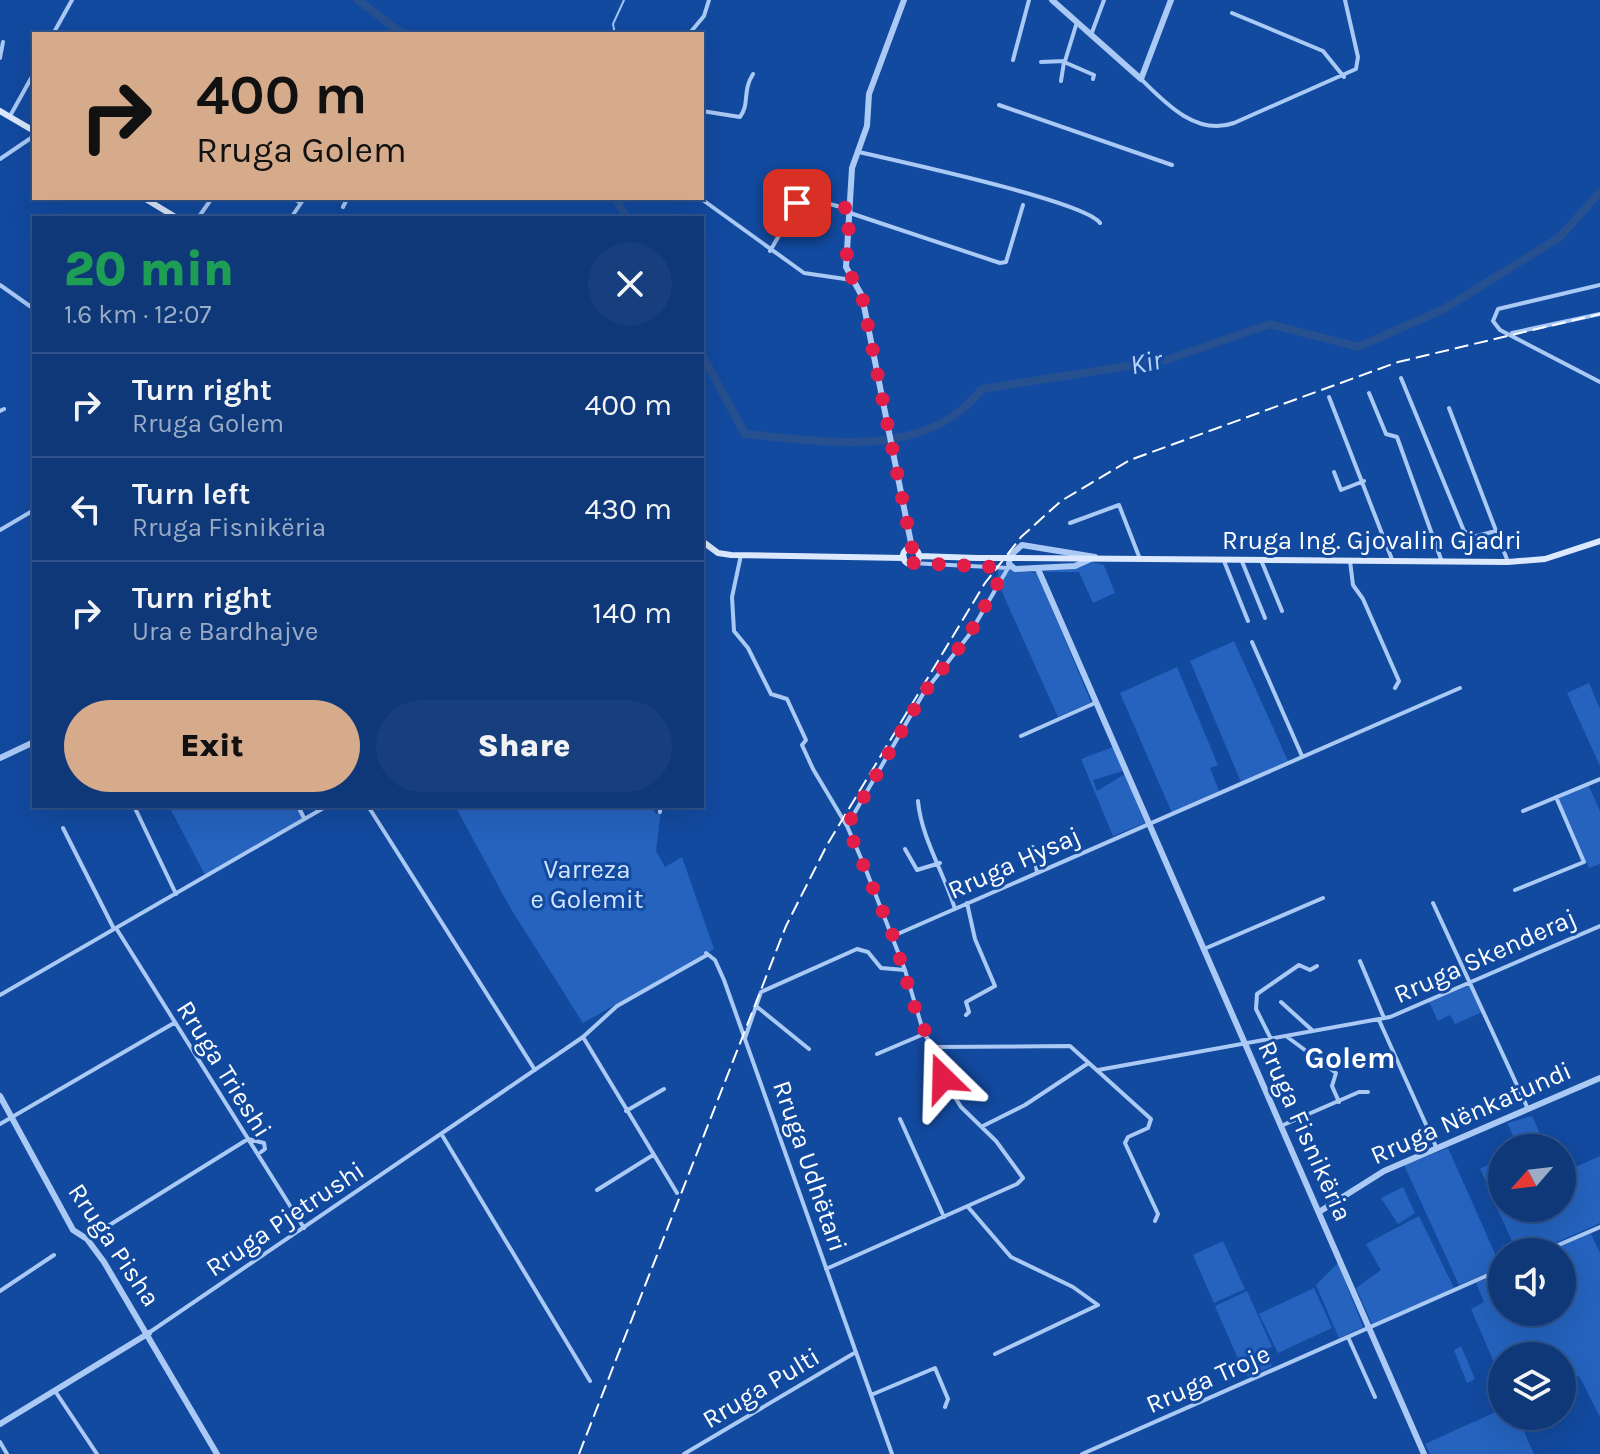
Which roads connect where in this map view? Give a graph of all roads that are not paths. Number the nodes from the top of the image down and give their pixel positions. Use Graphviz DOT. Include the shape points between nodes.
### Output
graph roads {
  1 [pos="72,0"];
  2 [pos="709,0"];
  3 [pos="904,0"];
  4 [pos="1029,0"];
  5 [pos="1052,0"];
  6 [pos="1104,0"];
  7 [pos="1171,0"];
  8 [pos="1345,0"];
  9 [pos="1232,13"];
  10 [pos="1077,22"];
  11 [pos="54,32"];
  12 [pos="691,32"];
  13 [pos="1091,35"];
  14 [pos="3,42"];
  15 [pos="0,58"];
  16 [pos="1013,60"];
  17 [pos="1041,62"];
  18 [pos="1064,62"];
  19 [pos="753,74"];
  20 [pos="32,77"];
  21 [pos="1344,77"];
  22 [pos="1093,79"];
  23 [pos="1141,79"];
  24 [pos="1061,81"];
  25 [pos="999,105"];
  26 [pos="0,111"];
  27 [pos="704,111"];
  28 [pos="10,116"];
  29 [pos="32,132"];
  30 [pos="32,135"];
  31 [pos="857,151"];
  32 [pos="0,159"];
  33 [pos="1172,165"];
  34 [pos="147,200"];
  35 [pos="345,200"];
  36 [pos="703,200"];
  37 [pos="1023,205"];
  38 [pos="343,207"];
  39 [pos="850,211"];
  40 [pos="174,216"];
  41 [pos="1100,223"];
  42 [pos="770,251"];
  43 [pos="852,280"];
  44 [pos="0,285"];
  45 [pos="1600,285"];
  46 [pos="32,308"];
  47 [pos="1600,314"];
  48 [pos="1509,333"];
  49 [pos="1401,378"];
  50 [pos="1600,382"];
  51 [pos="1369,393"];
  52 [pos="1329,397"];
  53 [pos="1449,408"];
  54 [pos="1334,472"];
  55 [pos="1364,481"];
  56 [pos="32,511"];
  57 [pos="1070,523"];
  58 [pos="0,530"];
  59 [pos="1496,531"];
  60 [pos="1600,541"];
  61 [pos="704,542"];
  62 [pos="912,548"];
  63 [pos="741,555"];
  64 [pos="919,556"];
  65 [pos="1095,557"];
  66 [pos="904,558"];
  67 [pos="1140,559"];
  68 [pos="1223,559"];
  69 [pos="1241,559"];
  70 [pos="1261,560"];
  71 [pos="1350,561"];
  72 [pos="1393,562"];
  73 [pos="1442,562"];
  74 [pos="1508,562"];
  75 [pos="911,563"];
  76 [pos="996,567"];
  77 [pos="1010,568"];
  78 [pos="1038,569"];
  79 [pos="1000,579"];
  80 [pos="1282,611"];
  81 [pos="1265,618"];
  82 [pos="1248,621"];
  83 [pos="1252,642"];
  84 [pos="1395,688"];
  85 [pos="1460,688"];
  86 [pos="1097,702"];
  87 [pos="1021,736"];
  88 [pos="32,743"];
  89 [pos="1302,757"];
  90 [pos="0,758"];
  91 [pos="1600,779"];
  92 [pos="1556,797"];
  93 [pos="918,801"];
  94 [pos="135,808"];
  95 [pos="299,808"];
  96 [pos="323,808"];
  97 [pos="369,808"];
  98 [pos="1523,811"];
  99 [pos="304,818"];
  100 [pos="1149,824"];
  101 [pos="847,826"];
  102 [pos="63,828"];
  103 [pos="1033,847"];
  104 [pos="905,849"];
  105 [pos="940,863"];
  106 [pos="1037,873"];
  107 [pos="1515,890"];
  108 [pos="176,894"];
  109 [pos="1323,898"];
  110 [pos="967,903"];
  111 [pos="1433,903"];
  112 [pos="955,909"];
  113 [pos="1600,926"];
  114 [pos="115,928"];
  115 [pos="893,936"];
  116 [pos="1204,949"];
  117 [pos="706,954"];
  118 [pos="1360,961"];
  119 [pos="1317,966"];
  120 [pos="905,970"];
  121 [pos="1470,982"];
  122 [pos="0,995"];
  123 [pos="1281,1002"];
  124 [pos="756,1006"];
  125 [pos="966,1015"];
  126 [pos="1381,1018"];
  127 [pos="174,1023"];
  128 [pos="1313,1031"];
  129 [pos="924,1034"];
  130 [pos="1286,1036"];
  131 [pos="583,1037"];
  132 [pos="745,1038"];
  133 [pos="1271,1039"];
  134 [pos="1245,1043"];
  135 [pos="934,1047"];
  136 [pos="809,1049"];
  137 [pos="877,1054"];
  138 [pos="1088,1063"];
  139 [pos="535,1070"];
  140 [pos="1098,1070"];
  141 [pos="1600,1078"];
  142 [pos="664,1089"];
  143 [pos="1368,1092"];
  144 [pos="0,1096"];
  145 [pos="1339,1102"];
  146 [pos="1528,1109"];
  147 [pos="626,1111"];
  148 [pos="13,1116"];
  149 [pos="900,1119"];
  150 [pos="0,1124"];
  151 [pos="983,1126"];
  152 [pos="1281,1126"];
  153 [pos="442,1135"];
  154 [pos="248,1139"];
  155 [pos="1437,1149"];
  156 [pos="261,1152"];
  157 [pos="653,1155"];
  158 [pos="597,1190"];
  159 [pos="677,1193"];
  160 [pos="968,1207"];
  161 [pos="1319,1212"];
  162 [pos="944,1217"];
  163 [pos="1155,1221"];
  164 [pos="1600,1227"];
  165 [pos="304,1228"];
  166 [pos="1574,1238"];
  167 [pos="87,1239"];
  168 [pos="54,1255"];
  169 [pos="826,1269"];
  170 [pos="1488,1275"];
  171 [pos="0,1291"];
  172 [pos="1369,1327"];
  173 [pos="149,1333"];
  174 [pos="1348,1337"];
  175 [pos="856,1352"];
  176 [pos="995,1354"];
  177 [pos="590,1381"];
  178 [pos="55,1391"];
  179 [pos="871,1395"];
  180 [pos="1375,1397"];
  181 [pos="945,1407"];
  182 [pos="0,1424"];
  183 [pos="0,1442"];
  184 [pos="7,1454"];
  185 [pos="97,1454"];
  186 [pos="217,1454"];
  187 [pos="684,1454"];
  188 [pos="892,1454"];
  189 [pos="1082,1454"];
  190 [pos="1424,1454"];
  1 -- 11 [label="street"];
  2 -- 12 [label="street"];
  3 -- 31 [label="street" via="869,94 870,109"];
  4 -- 16 [label="street"];
  5 -- 10 [label="street"];
  6 -- 13 [label="street"];
  7 -- 23 [label="street"];
  8 -- 21 [label="street" via="1358,63"];
  9 -- 21 [label="street" via="1323,51"];
  10 -- 13 [label="street"];
  10 -- 18 [label="street"];
  13 -- 23 [label="street"];
  14 -- 15 [label="street"];
  17 -- 18 [label="street"];
  18 -- 22 [label="street"];
  18 -- 24 [label="street"];
  19 -- 27 [label="street" via="740,117"];
  20 -- 28 [label="street"];
  21 -- 23 [label="street" via="1224,127 1181,115"];
  25 -- 33 [label="street"];
  26 -- 28 [label="main road"];
  28 -- 29 [label="main road"];
  30 -- 32 [label="street"];
  31 -- 39 [label="street"];
  31 -- 41 [label="street" via="1010,189 1090,214"];
  34 -- 40 [label="main road"];
  35 -- 38 [label="street"];
  36 -- 42 [label="street"];
  37 -- 39 [label="street" via="1006,262 1000,263"];
  39 -- 42 [label="street" via="800,200"];
  39 -- 43 [label="street" via="846,257"];
  42 -- 43 [label="street" via="804,273"];
  43 -- 62 [label="street" via="862,296"];
  44 -- 46 [label="street"];
  45 -- 48 [label="street" via="1498,309 1493,316 1496,326"];
  47 -- 48 [label="street"];
  48 -- 50 [label="street"];
  49 -- 59 [label="street" via="1464,531 1473,537"];
  51 -- 73 [label="street" via="1386,434 1397,437"];
  52 -- 55 [label="street"];
  53 -- 59 [label="street"];
  54 -- 55 [label="street" via="1341,490"];
  55 -- 72 [label="street"];
  56 -- 58 [label="street"];
  57 -- 67 [label="street" via="1119,505"];
  59 -- 74 [label="street"];
  60 -- 74 [label="main road, Rruga Ing. Gjovalin Gjadri" via="1545,559"];
  61 -- 63 [label="main road" via="718,553"];
  62 -- 64 [label="main road"];
  62 -- 66 [label="main road"];
  63 -- 66 [label="main road"];
  63 -- 101 [label="street" via="732,597 735,636 748,648 771,694 787,699 813,769"];
  64 -- 65 [label="main road, Rruga Ing. Gjovalin Gjadri, bridge"];
  64 -- 75 [label="main road"];
  65 -- 67 [label="main road, Rruga Ing. Gjovalin Gjadri"];
  65 -- 77 [label="street" via="1022,545 1012,554"];
  65 -- 78 [label="street" via="1075,566"];
  66 -- 75 [label="main road"];
  67 -- 68 [label="main road, Rruga Ing. Gjovalin Gjadri"];
  68 -- 69 [label="main road, Rruga Ing. Gjovalin Gjadri"];
  68 -- 82 [label="street"];
  69 -- 70 [label="main road, Rruga Ing. Gjovalin Gjadri"];
  69 -- 81 [label="street"];
  70 -- 71 [label="main road, Rruga Ing. Gjovalin Gjadri"];
  70 -- 80 [label="street"];
  71 -- 72 [label="main road, Rruga Ing. Gjovalin Gjadri"];
  71 -- 84 [label="street" via="1353,585 1399,681"];
  72 -- 73 [label="main road, Rruga Ing. Gjovalin Gjadri"];
  73 -- 74 [label="main road, Rruga Ing. Gjovalin Gjadri"];
  75 -- 76 [label="street"];
  76 -- 77 [label="street"];
  76 -- 79 [label="street"];
  77 -- 78 [label="street"];
  77 -- 79 [label="street"];
  78 -- 86 [label="street, Rruga Fisnikëria"];
  79 -- 101 [label="street" via="969,635 923,694"];
  83 -- 89 [label="street"];
  85 -- 89 [label="street"];
  86 -- 87 [label="street"];
  86 -- 100 [label="street, Rruga Fisnikëria"];
  88 -- 90 [label="street"];
  89 -- 100 [label="street"];
  91 -- 92 [label="street"];
  92 -- 98 [label="street"];
  92 -- 107 [label="street" via="1584,862"];
  93 -- 105 [label="street" via="919,820"];
  94 -- 108 [label="street"];
  95 -- 99 [label="street"];
  96 -- 99 [label="street"];
  97 -- 139 [label="street"];
  99 -- 108 [label="street"];
  100 -- 106 [label="street, Rruga Hysaj"];
  100 -- 116 [label="street, Rruga Fisnikëria"];
  101 -- 115 [label="street"];
  102 -- 114 [label="street, Rruga Trieshi"];
  103 -- 106 [label="street"];
  104 -- 105 [label="street" via="917,870"];
  105 -- 112 [label="street"];
  106 -- 110 [label="street, Rruga Hysaj"];
  108 -- 114 [label="street"];
  109 -- 116 [label="street"];
  110 -- 112 [label="street, Rruga Hysaj"];
  110 -- 125 [label="street" via="995,986 966,1002"];
  111 -- 121 [label="street"];
  112 -- 115 [label="street, Rruga Hysaj"];
  113 -- 121 [label="street, Rruga Skenderaj"];
  114 -- 122 [label="street"];
  114 -- 127 [label="street, Rruga Trieshi"];
  115 -- 120 [label="street"];
  116 -- 134 [label="street, Rruga Fisnikëria"];
  117 -- 131 [label="street, Rruga Pjetrushi" via="617,1006"];
  117 -- 132 [label="street, Rruga Udhëtari" via="718,965"];
  118 -- 126 [label="street, Rruga Skenderaj"];
  119 -- 133 [label="street" via="1310,970 1299,965 1257,994 1256,1009"];
  120 -- 124 [label="street" via="881,968 868,952 857,949 761,992"];
  120 -- 129 [label="street"];
  121 -- 126 [label="street, Rruga Skenderaj"];
  121 -- 146 [label="street"];
  123 -- 128 [label="street"];
  124 -- 132 [label="street"];
  124 -- 136 [label="street"];
  126 -- 128 [label="street, Rruga Skenderaj"];
  126 -- 155 [label="street"];
  127 -- 148 [label="street"];
  127 -- 154 [label="street, Rruga Trieshi"];
  128 -- 130 [label="street, Rruga Skenderaj"];
  129 -- 135 [label="street"];
  129 -- 137 [label="street"];
  130 -- 133 [label="street, Rruga Skenderaj"];
  130 -- 145 [label="street" via="1336,1073 1332,1086"];
  131 -- 139 [label="street, Rruga Pjetrushi"];
  131 -- 147 [label="street"];
  132 -- 169 [label="street, Rruga Udhëtari"];
  133 -- 134 [label="street, Rruga Skenderaj"];
  134 -- 140 [label="street, Rruga Skenderaj"];
  134 -- 152 [label="street, Rruga Fisnikëria"];
  135 -- 138 [label="street" via="1065,1043"];
  135 -- 151 [label="street" via="954,1097"];
  138 -- 140 [label="street"];
  138 -- 151 [label="street"];
  139 -- 153 [label="street, Rruga Pjetrushi"];
  140 -- 163 [label="street" via="1151,1119 1148,1128 1125,1143 1158,1214"];
  141 -- 146 [label="street, Rruga Nënkatundi"];
  142 -- 147 [label="street"];
  143 -- 145 [label="street"];
  144 -- 148 [label="street, Rruga Pisha"];
  145 -- 152 [label="street"];
  146 -- 155 [label="street, Rruga Nënkatundi"];
  147 -- 157 [label="street"];
  148 -- 150 [label="street"];
  148 -- 167 [label="street, Rruga Pisha" via="73,1230"];
  149 -- 162 [label="street"];
  151 -- 160 [label="street" via="1023,1178"];
  152 -- 161 [label="street, Rruga Fisnikëria"];
  153 -- 165 [label="street, Rruga Pjetrushi"];
  153 -- 177 [label="street"];
  154 -- 156 [label="street" via="264,1143"];
  154 -- 165 [label="street, Rruga Trieshi"];
  154 -- 167 [label="street"];
  155 -- 161 [label="street, Rruga Nënkatundi" via="1375,1175"];
  157 -- 158 [label="street"];
  157 -- 159 [label="street"];
  160 -- 162 [label="street"];
  160 -- 176 [label="street" via="1011,1257 1098,1305"];
  161 -- 172 [label="street, Rruga Fisnikëria"];
  162 -- 169 [label="street"];
  164 -- 166 [label="street"];
  165 -- 173 [label="street, Rruga Pjetrushi"];
  167 -- 173 [label="street, Rruga Pisha"];
  168 -- 171 [label="street"];
  169 -- 175 [label="street, Rruga Udhëtari"];
  170 -- 172 [label="street, Rruga Troje"];
  172 -- 174 [label="street, Rruga Troje"];
  172 -- 190 [label="street, Rruga Fisnikëria"];
  173 -- 178 [label="street"];
  173 -- 186 [label="street, Rruga Pisha"];
  174 -- 180 [label="street"];
  174 -- 189 [label="street, Rruga Troje"];
  175 -- 179 [label="street, Rruga Udhëtari"];
  175 -- 187 [label="street, Rruga Pulti"];
  178 -- 182 [label="street"];
  178 -- 185 [label="street"];
  179 -- 181 [label="street" via="935,1368 948,1399"];
  179 -- 188 [label="street, Rruga Udhëtari"];
  183 -- 184 [label="street"];
}
